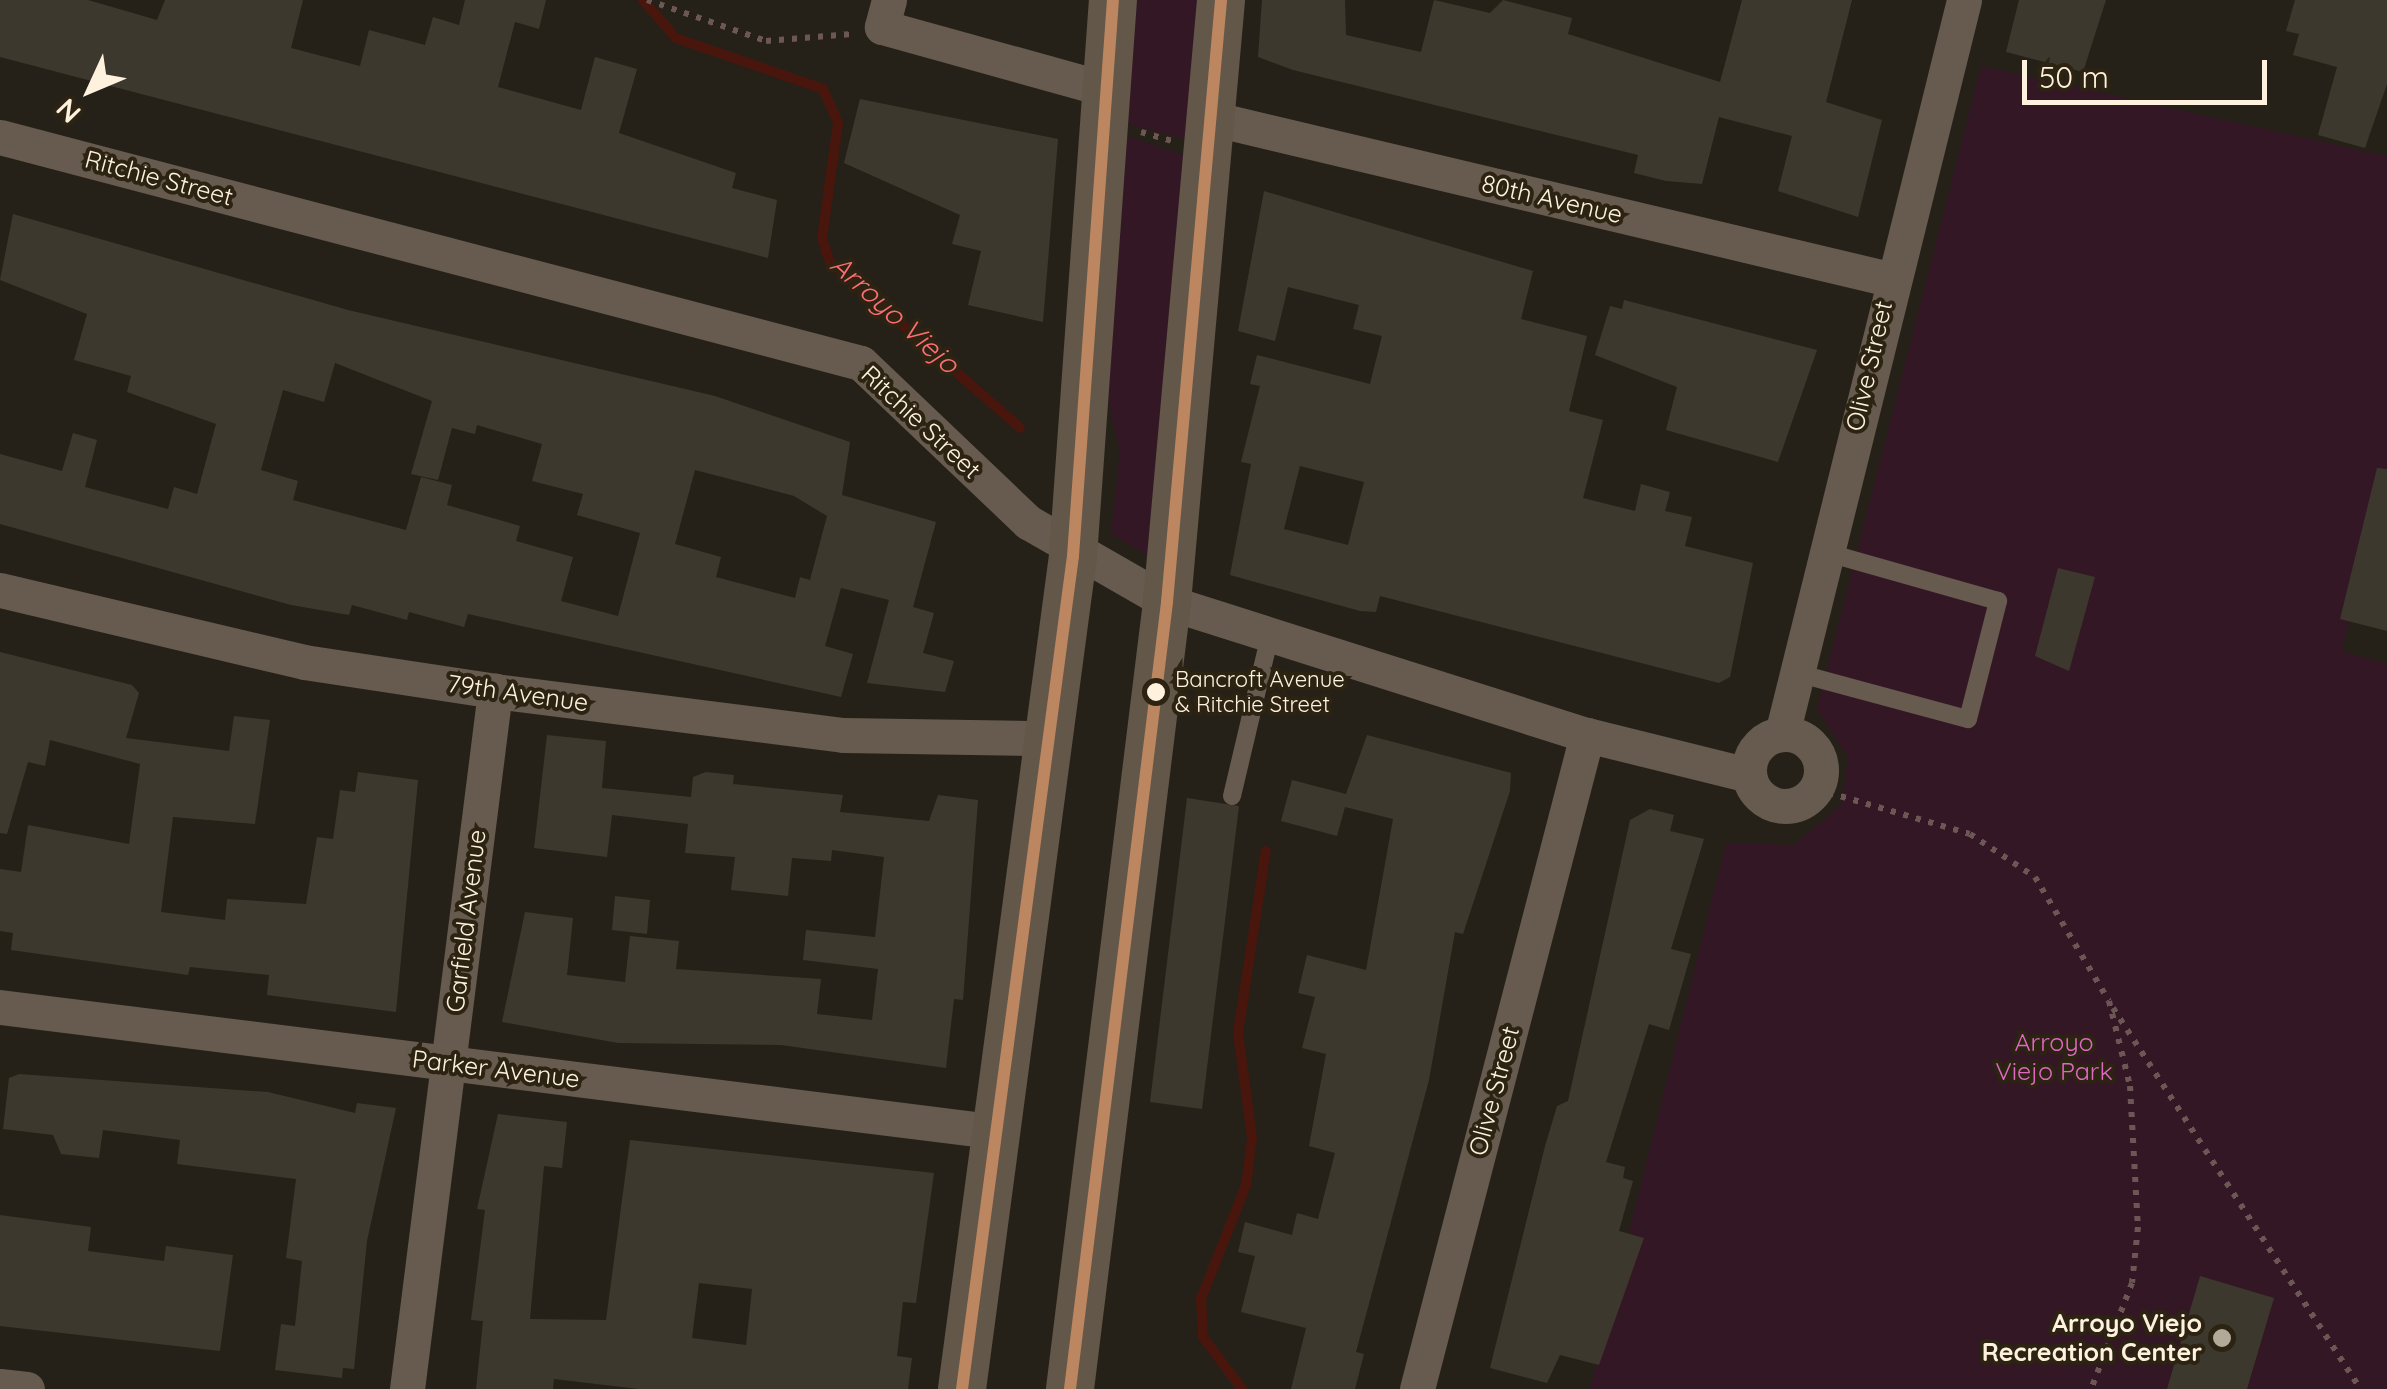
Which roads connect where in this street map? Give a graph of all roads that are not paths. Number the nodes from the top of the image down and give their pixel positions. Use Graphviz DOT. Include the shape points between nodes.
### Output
graph roads {
  1 [pos="1113,0"];
  2 [pos="1222,0"];
  3 [pos="1964,0"];
  4 [pos="885,14"];
  5 [pos="1107,106"];
  6 [pos="1213,136"];
  7 [pos="0,137"];
  8 [pos="1889,278"];
  9 [pos="1825,552"];
  10 [pos="1073,556"];
  11 [pos="0,590"];
  12 [pos="1167,602"];
  13 [pos="1270,635"];
  14 [pos="1797,673"];
  15 [pos="496,691"];
  16 [pos="1782,734"];
  17 [pos="1587,736"];
  18 [pos="1043,738"];
  19 [pos="1749,775"];
  20 [pos="1232,796"];
  21 [pos="0,1007"];
  22 [pos="448,1063"];
  23 [pos="991,1132"];
  24 [pos="0,1386"];
  25 [pos="26,1389"];
  26 [pos="407,1389"];
  27 [pos="962,1389"];
  28 [pos="1070,1389"];
  29 [pos="1417,1389"];
  1 -- 5 [label="main road"];
  2 -- 6 [label="main road"];
  3 -- 8 [label="street, Olive Street"];
  4 -- 5 [label="street"];
  5 -- 10 [label="main road"];
  6 -- 8 [label="street, 80th Avenue"];
  6 -- 12 [label="main road"];
  7 -- 10 [label="street, Ritchie Street" via="860,363"];
  8 -- 9 [label="street, Olive Street"];
  9 -- 14 [label="street, Olive Street"];
  9 -- 14 [label="lane" via="1998,600 1968,719"];
  10 -- 12 [label="street, Ritchie Street"];
  10 -- 18 [label="main road"];
  11 -- 15 [label="street, 79th Avenue" via="268,655"];
  12 -- 13 [label="street, Ritchie Street"];
  12 -- 28 [label="main road"];
  13 -- 17 [label="street, Ritchie Street"];
  13 -- 20 [label="lane"];
  14 -- 16 [label="street, Olive Street"];
  15 -- 18 [label="street, 79th Avenue" via="843,735"];
  15 -- 22 [label="street, Garfield Avenue"];
  16 -- 19 [label="street" via="1756,748"];
  16 -- 19 [label="street" via="1818,756 1816,789 1778,806"];
  17 -- 19 [label="street, Ritchie Street"];
  17 -- 29 [label="street, Olive Street"];
  18 -- 23 [label="main road"];
  21 -- 22 [label="street, Parker Avenue"];
  22 -- 23 [label="street, Parker Avenue"];
  22 -- 26 [label="street, Garfield Avenue"];
  23 -- 27 [label="main road"];
  24 -- 25 [label="street"];
}
